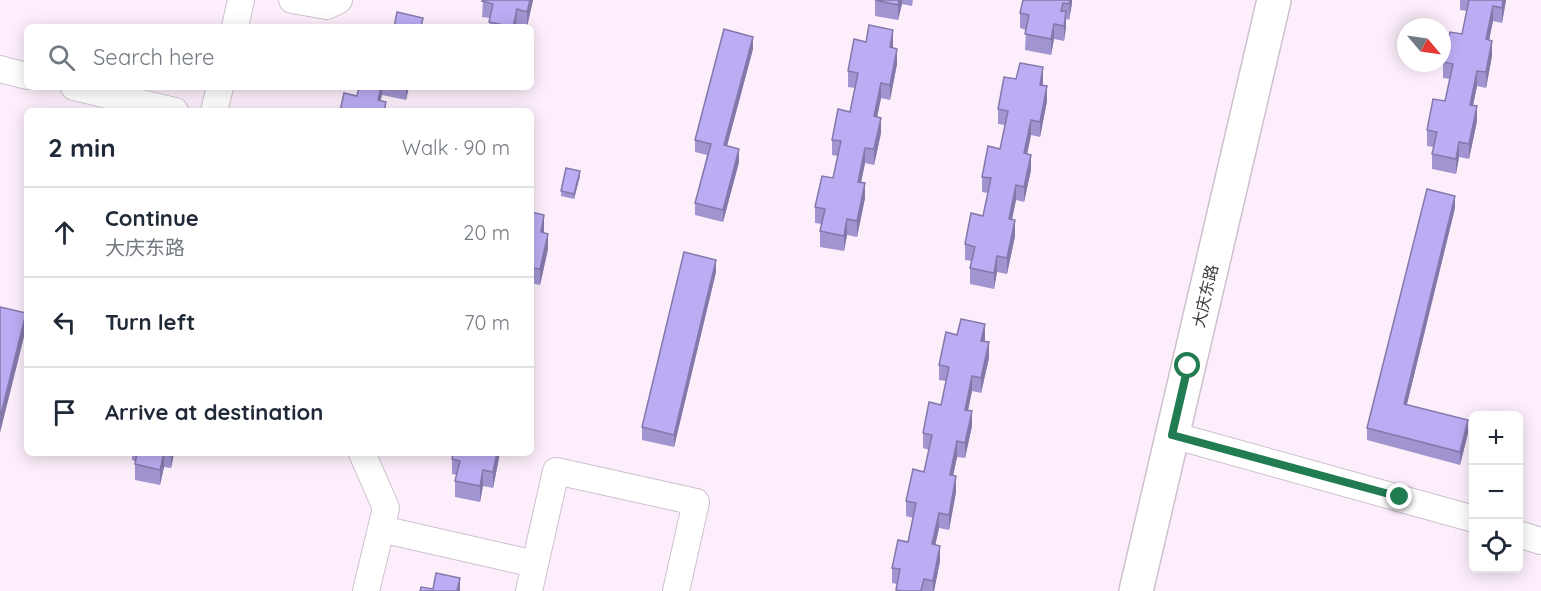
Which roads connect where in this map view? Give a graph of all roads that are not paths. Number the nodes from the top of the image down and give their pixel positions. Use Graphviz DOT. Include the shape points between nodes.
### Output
graph roads {
  1 [pos="241,0"];
  2 [pos="292,0"];
  3 [pos="339,0"];
  4 [pos="1274,0"];
  5 [pos="236,24"];
  6 [pos="0,69"];
  7 [pos="24,75"];
  8 [pos="87,90"];
  9 [pos="219,90"];
  10 [pos="163,108"];
  11 [pos="215,108"];
  12 [pos="1172,435"];
  13 [pos="363,456"];
  14 [pos="1469,518"];
  15 [pos="381,529"];
  16 [pos="1523,536"];
  17 [pos="1541,541"];
  18 [pos="535,564"];
  19 [pos="366,591"];
  20 [pos="530,591"];
  21 [pos="676,591"];
  22 [pos="1136,591"];
  1 -- 5 [label="lane"];
  2 -- 3 [label="lane" via="327,6"];
  4 -- 12 [label="main road, 大庆东路"];
  6 -- 7 [label="lane"];
  8 -- 10 [label="lane"];
  9 -- 11 [label="lane"];
  12 -- 14 [label="lane"];
  12 -- 22 [label="main road, 大庆东路"];
  13 -- 15 [label="lane" via="386,507"];
  15 -- 18 [label="lane"];
  15 -- 19 [label="lane"];
  16 -- 17 [label="lane"];
  18 -- 20 [label="lane"];
  18 -- 21 [label="lane" via="556,471 696,502"];
}
